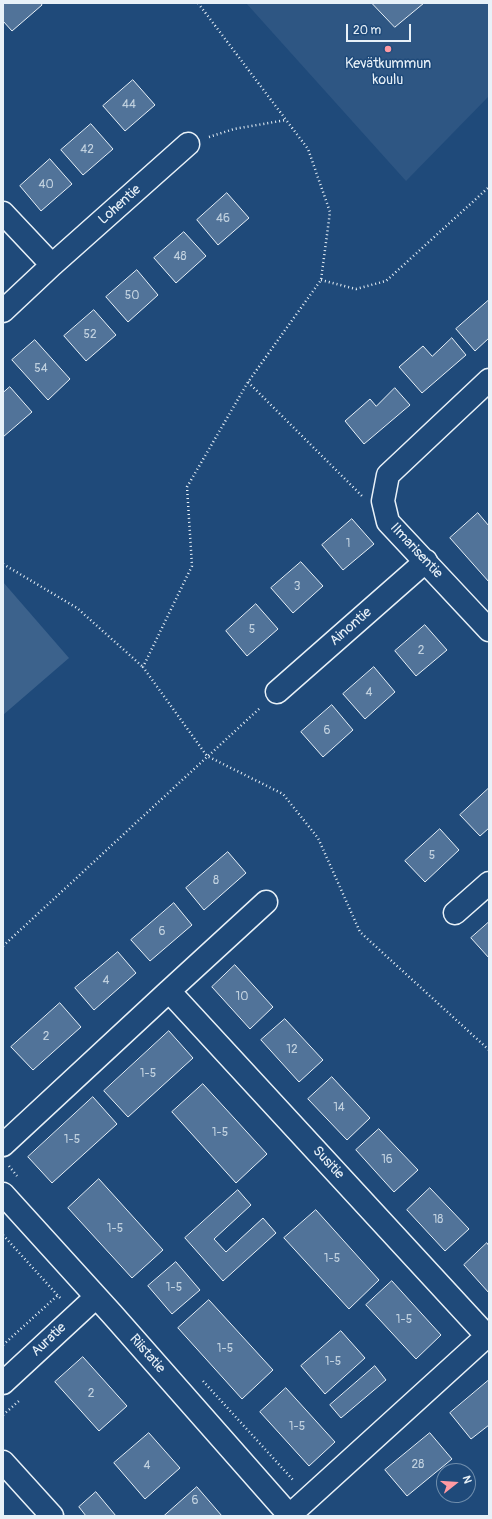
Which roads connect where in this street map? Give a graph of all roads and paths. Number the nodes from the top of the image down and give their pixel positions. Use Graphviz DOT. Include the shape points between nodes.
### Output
graph roads {
  1 [pos="198,3"];
  2 [pos="286,120"];
  3 [pos="188,144"];
  4 [pos="489,187"];
  5 [pos="3,213"];
  6 [pos="52,265"];
  7 [pos="3,311"];
  8 [pos="489,380"];
  9 [pos="248,382"];
  10 [pos="383,501"];
  11 [pos="426,561"];
  12 [pos="3,564"];
  13 [pos="489,630"];
  14 [pos="143,667"];
  15 [pos="277,692"];
  16 [pos="489,882"];
  17 [pos="266,902"];
  18 [pos="455,913"];
  19 [pos="3,946"];
  20 [pos="169,991"];
  21 [pos="3,1145"];
  22 [pos="3,1194"];
  23 [pos="3,1235"];
  24 [pos="58,1295"];
  25 [pos="96,1297"];
  26 [pos="76,1315"];
  27 [pos="488,1335"];
  28 [pos="3,1345"];
  29 [pos="3,1382"];
  30 [pos="3,1462"];
  31 [pos="52,1516"];
  32 [pos="290,1516"];
  1 -- 2 [label="path"];
  2 -- 3 [label="path" via="234,129"];
  2 -- 4 [label="path" via="308,149 330,212 321,280 356,290 386,281"];
  3 -- 6 [label="street, Lohentie"];
  5 -- 6 [label="street"];
  6 -- 7 [label="street, Lohentie"];
  8 -- 10 [label="street, Ilmarisentie" via="388,475"];
  9 -- 10 [label="path" via="364,498"];
  10 -- 11 [label="street, Ilmarisentie" via="388,522"];
  11 -- 13 [label="street, Ilmarisentie"];
  11 -- 15 [label="street, Ainontie"];
  12 -- 14 [label="path" via="77,608"];
  15 -- 19 [label="path"];
  16 -- 18 [label="street"];
  17 -- 20 [label="street"];
  20 -- 21 [label="street"];
  20 -- 27 [label="street, Susitie"];
  22 -- 25 [label="street, Riistatie"];
  23 -- 24 [label="path"];
  24 -- 26 [label="path"];
  24 -- 28 [label="path"];
  25 -- 26 [label="street, Auratie"];
  25 -- 32 [label="street, Riistatie"];
  26 -- 29 [label="street, Auratie"];
  27 -- 32 [label="street, Susitie"];
  30 -- 31 [label="street"];
}
